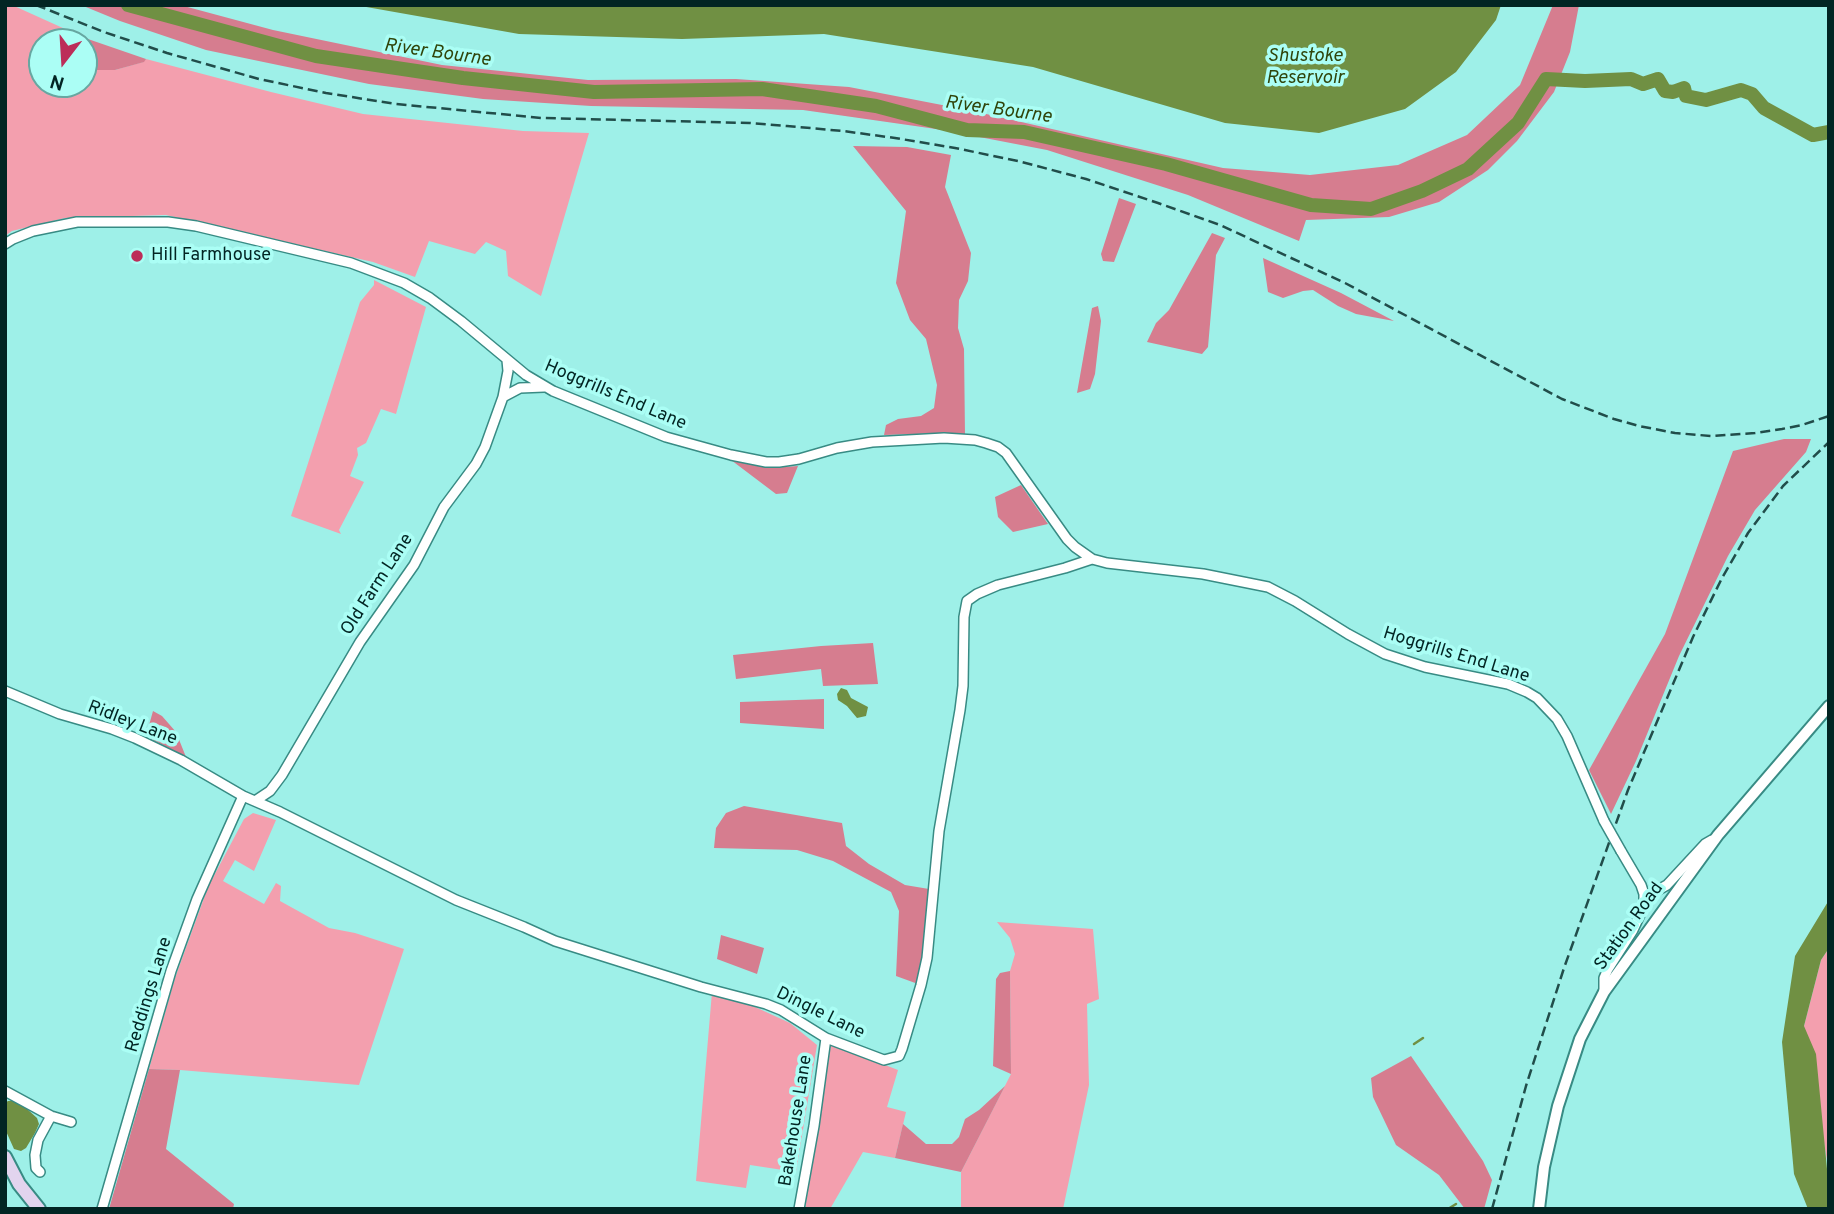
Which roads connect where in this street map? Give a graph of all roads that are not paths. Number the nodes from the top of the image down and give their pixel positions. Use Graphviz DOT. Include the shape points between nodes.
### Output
graph roads {
  1 [pos="5,244"];
  2 [pos="507,360"];
  3 [pos="544,387"];
  4 [pos="503,397"];
  5 [pos="1075,547"];
  6 [pos="1092,559"];
  7 [pos="1065,568"];
  8 [pos="5,691"];
  9 [pos="1829,706"];
  10 [pos="273,787"];
  11 [pos="243,796"];
  12 [pos="255,801"];
  13 [pos="280,812"];
  14 [pos="1718,835"];
  15 [pos="1644,894"];
  16 [pos="1604,992"];
  17 [pos="826,1038"];
  18 [pos="5,1091"];
  19 [pos="51,1116"];
  20 [pos="71,1122"];
  21 [pos="5,1157"];
  22 [pos="40,1172"];
  23 [pos="39,1209"];
  24 [pos="102,1209"];
  25 [pos="799,1209"];
  26 [pos="1539,1209"];
  1 -- 2 [label="street, Hoggrills End Lane" via="41,229 77,222 196,226 351,263 404,283 461,321"];
  2 -- 3 [label="street, Hoggrills End Lane"];
  2 -- 4 [label="street, Old Farm Lane"];
  3 -- 4 [label="street" via="520,388"];
  3 -- 5 [label="street, Hoggrills End Lane" via="666,437 766,462 872,442 944,438 986,443 1006,453"];
  4 -- 10 [label="street, Old Farm Lane" via="476,464 444,507 414,565 360,642"];
  5 -- 6 [label="street, Hoggrills End Lane"];
  5 -- 7 [label="street"];
  6 -- 7 [label="street, Dingle Lane"];
  6 -- 15 [label="street, Hoggrills End Lane, bridge" via="1268,587 1385,654 1493,680 1538,698 1567,736 1604,821"];
  7 -- 17 [label="street, Dingle Lane" via="986,590 966,605 962,698 939,831 927,958 899,1056 884,1060"];
  8 -- 11 [label="street, Ridley Lane" via="135,738"];
  9 -- 14 [label="street, Station Road"];
  10 -- 12 [label="street, Old Farm Lane"];
  10 -- 13 [label="street"];
  11 -- 12 [label="street, Dingle Lane"];
  11 -- 24 [label="street, Reddings Lane" via="171,971"];
  12 -- 13 [label="street, Dingle Lane"];
  13 -- 17 [label="street, Dingle Lane" via="456,900 555,941 766,1004"];
  14 -- 15 [label="street" via="1667,886"];
  14 -- 16 [label="street, Station Road"];
  15 -- 16 [label="street" via="1641,915 1604,978"];
  16 -- 26 [label="street, Station Road" via="1580,1039 1558,1106"];
  17 -- 25 [label="street, Bakehouse Lane"];
  18 -- 19 [label="street"];
  19 -- 20 [label="street"];
  19 -- 22 [label="street" via="35,1154"];
  21 -- 23 [label="main road"];
}
